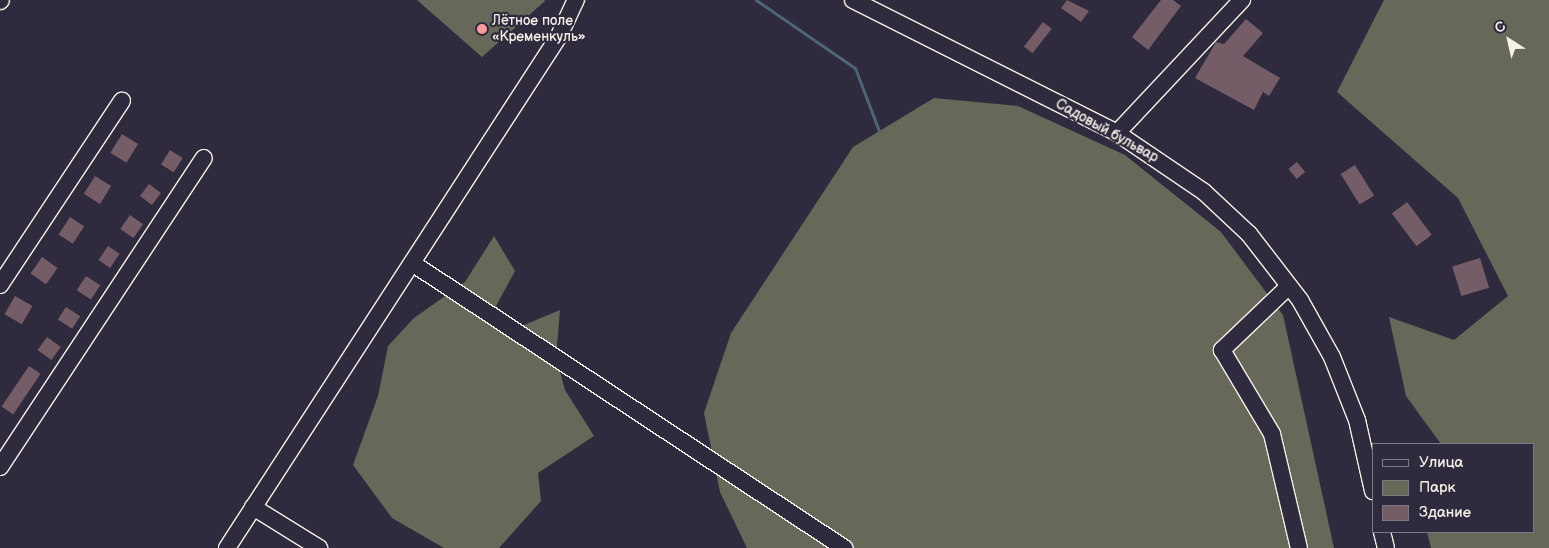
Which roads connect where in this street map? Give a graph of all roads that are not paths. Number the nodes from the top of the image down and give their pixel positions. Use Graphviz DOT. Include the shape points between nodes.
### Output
graph roads {
  1 [pos="576,0"];
  2 [pos="853,0"];
  3 [pos="1242,0"];
  4 [pos="122,101"];
  5 [pos="1117,133"];
  6 [pos="204,158"];
  7 [pos="412,263"];
  8 [pos="0,285"];
  9 [pos="1289,286"];
  10 [pos="0,467"];
  11 [pos="1372,487"];
  12 [pos="253,507"];
  13 [pos="1382,533"];
  14 [pos="227,548"];
  15 [pos="319,548"];
  16 [pos="844,548"];
  17 [pos="1299,548"];
  18 [pos="1386,548"];
  1 -- 7 [label="street" via="559,36"];
  2 -- 5 [label="street, Садовый бульвар"];
  3 -- 5 [label="street"];
  4 -- 8 [label="street"];
  5 -- 9 [label="street, Садовый бульвар" via="1204,192 1249,234"];
  6 -- 10 [label="street"];
  7 -- 12 [label="street"];
  7 -- 16 [label="street"];
  9 -- 11 [label="street, Садовый бульвар" via="1332,357 1357,420"];
  9 -- 17 [label="street" via="1222,350 1272,434"];
  12 -- 14 [label="street"];
  12 -- 15 [label="street"];
  13 -- 18 [label="street"];
}
